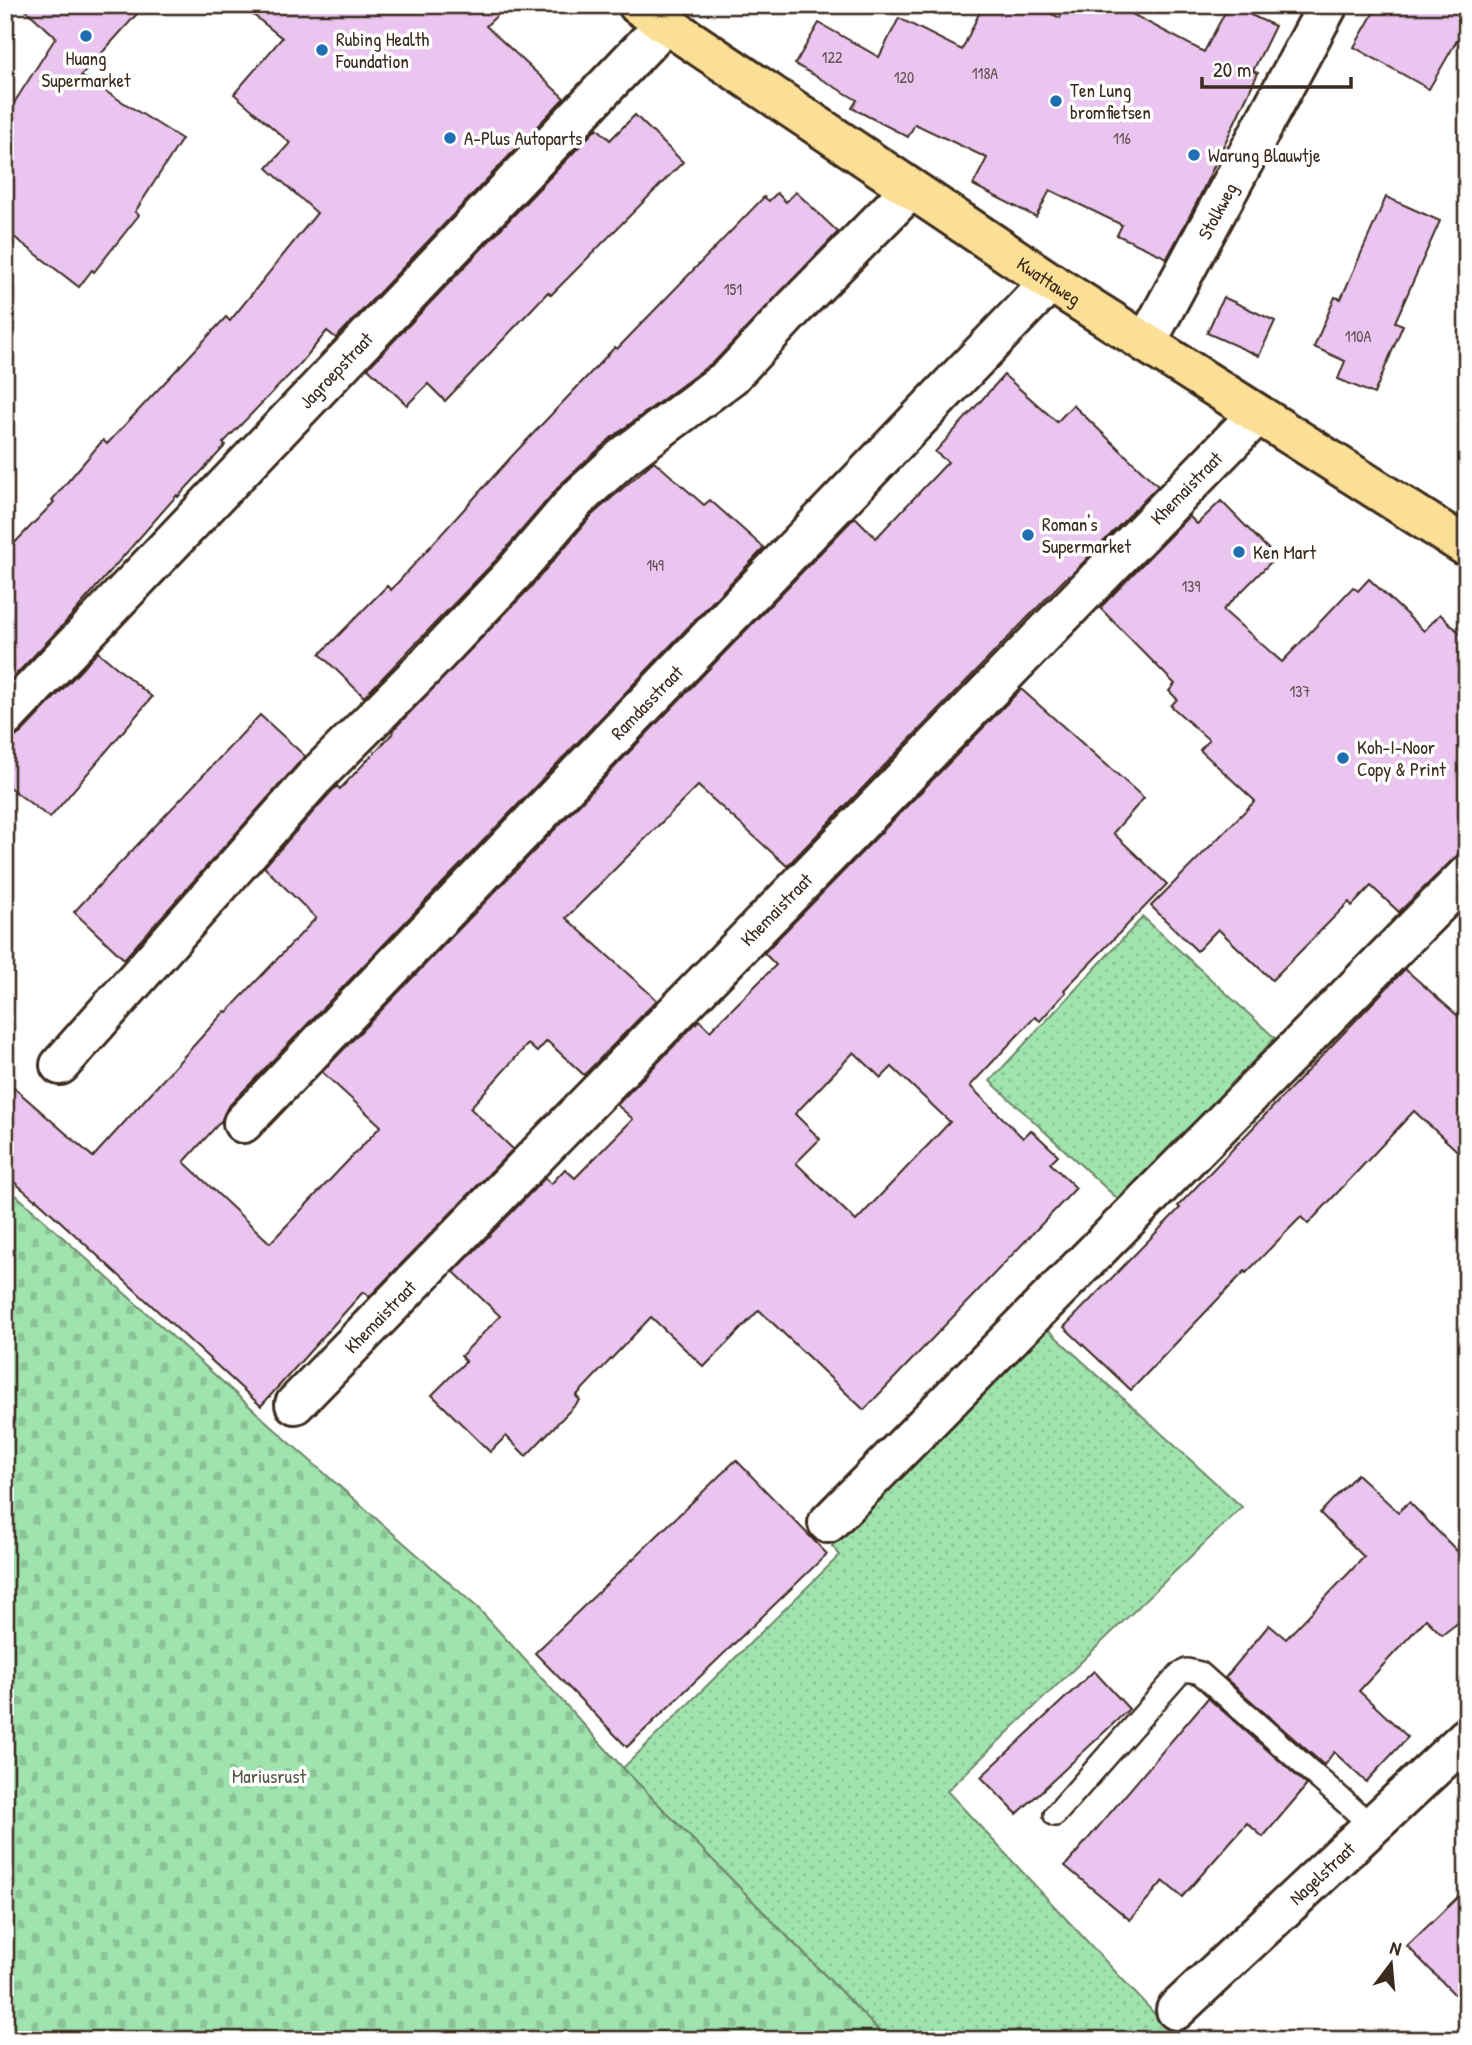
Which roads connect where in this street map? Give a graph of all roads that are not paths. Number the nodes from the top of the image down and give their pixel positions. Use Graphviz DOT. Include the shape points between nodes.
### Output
graph roads {
  1 [pos="1328,5"];
  2 [pos="652,15"];
  3 [pos="911,189"];
  4 [pos="1050,282"];
  5 [pos="1146,343"];
  6 [pos="1257,415"];
  7 [pos="1467,547"];
  8 [pos="5,718"];
  9 [pos="1467,875"];
  10 [pos="60,1065"];
  11 [pos="243,1123"];
  12 [pos="295,1404"];
  13 [pos="828,1523"];
  14 [pos="1467,1737"];
  15 [pos="1055,1815"];
  16 [pos="1372,1826"];
  17 [pos="1176,2010"];
  1 -- 5 [label="street, Stolkweg"];
  2 -- 3 [label="main road, Kwattaweg"];
  2 -- 8 [label="street, Jagroepstraat"];
  3 -- 4 [label="main road, Kwattaweg"];
  3 -- 10 [label="street" via="731,376 624,456 576,500 513,574 314,778"];
  4 -- 5 [label="main road, Kwattaweg"];
  4 -- 11 [label="street, Ramdasstraat"];
  5 -- 6 [label="main road, Kwattaweg"];
  6 -- 7 [label="main road, Kwattaweg"];
  6 -- 12 [label="street, Khemaistraat"];
  9 -- 13 [label="street"];
  14 -- 16 [label="street, Nagelstraat"];
  15 -- 16 [label="lane" via="1187,1670 1200,1673"];
  16 -- 17 [label="street, Nagelstraat"];
}
